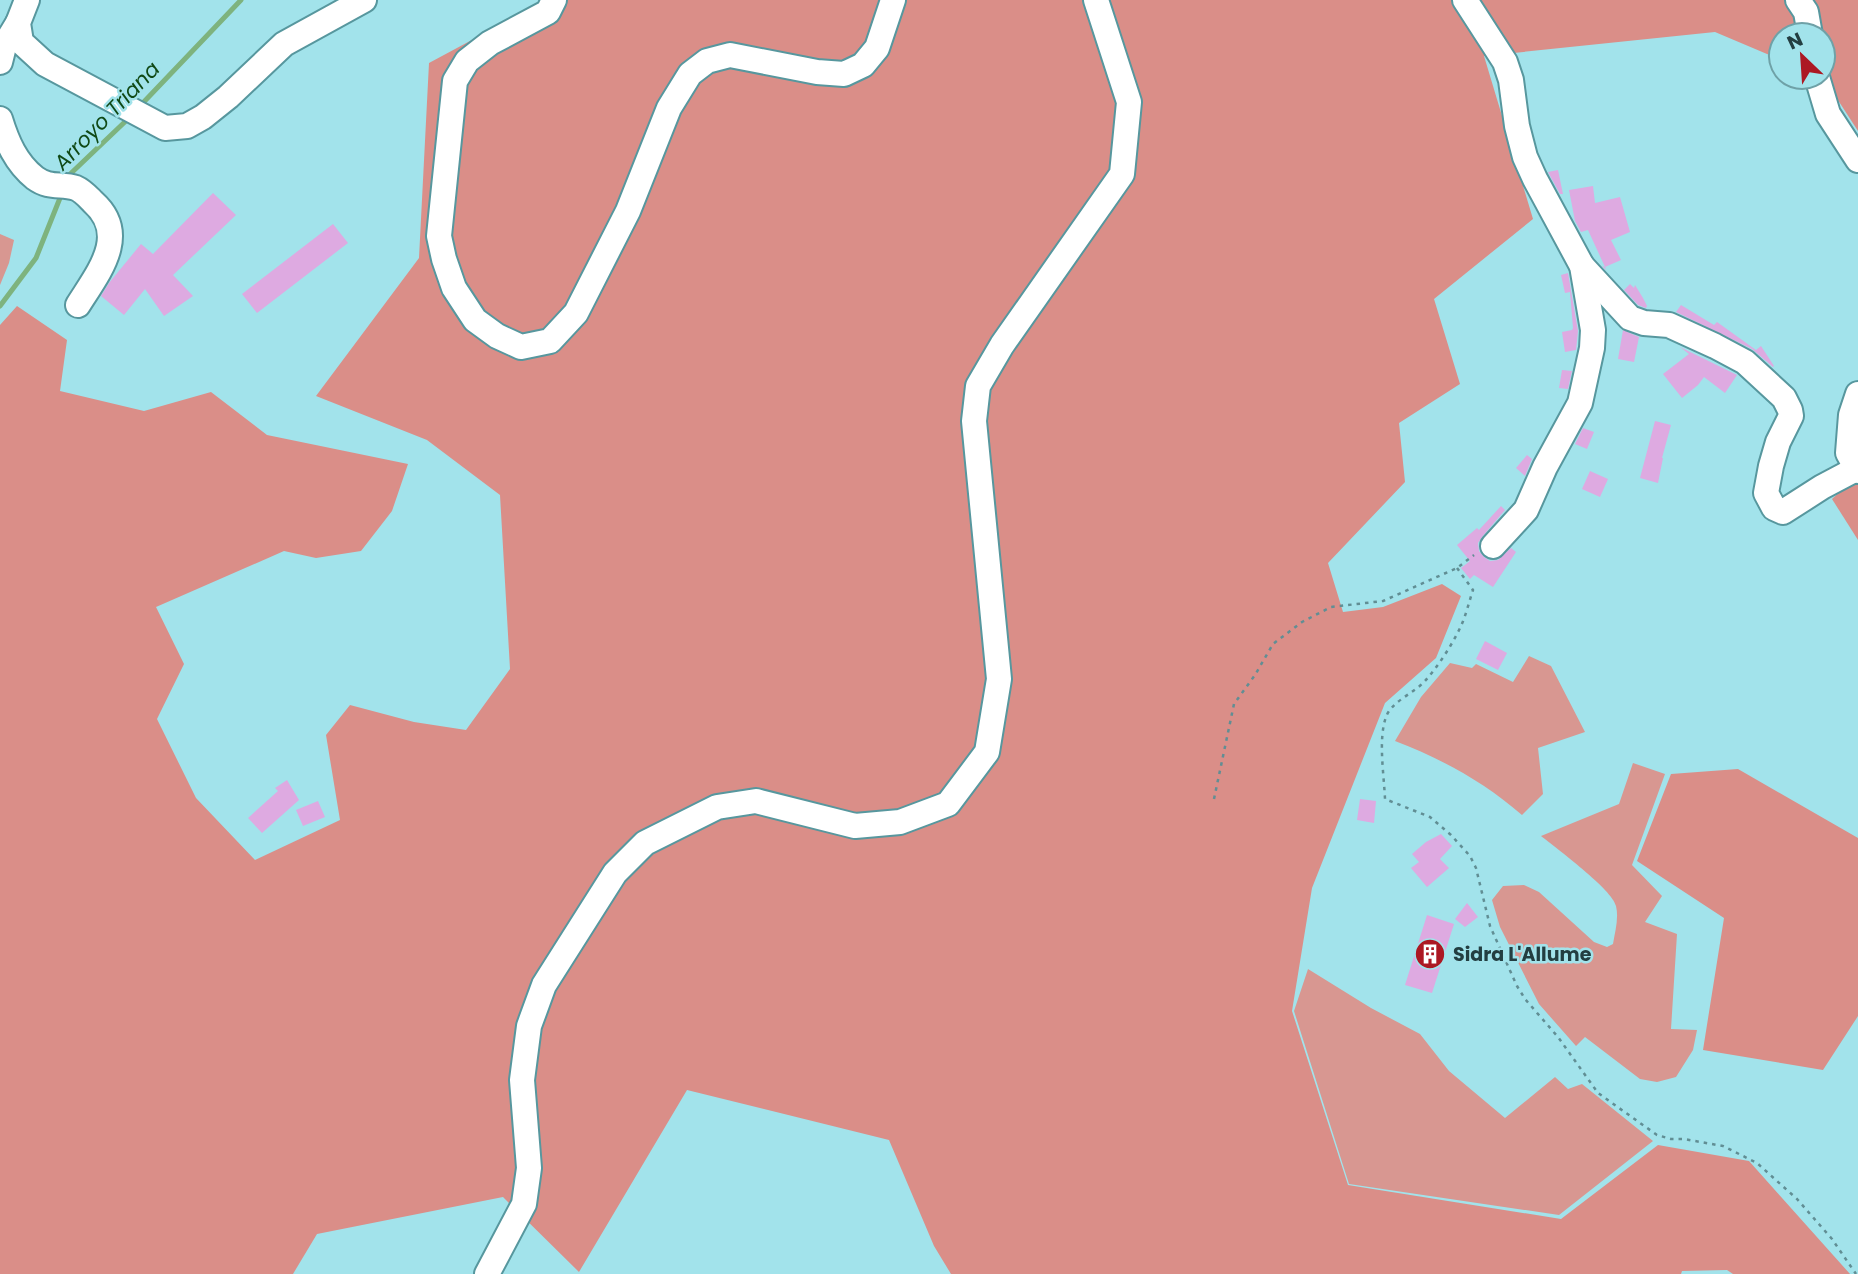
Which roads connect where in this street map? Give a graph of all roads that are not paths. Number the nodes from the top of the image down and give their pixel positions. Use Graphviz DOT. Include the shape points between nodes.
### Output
graph roads {
  1 [pos="27,0"];
  2 [pos="363,0"];
  3 [pos="554,0"];
  4 [pos="893,0"];
  5 [pos="1096,0"];
  6 [pos="1465,0"];
  7 [pos="1798,0"];
  8 [pos="1808,21"];
  9 [pos="18,23"];
  10 [pos="0,62"];
  11 [pos="1821,91"];
  12 [pos="0,119"];
  13 [pos="1858,160"];
  14 [pos="1582,266"];
  15 [pos="78,305"];
  16 [pos="1858,394"];
  17 [pos="1857,470"];
  18 [pos="1493,546"];
  19 [pos="486,1274"];
  1 -- 9 [label="street"];
  2 -- 9 [label="street" via="284,44 202,117 187,126 165,128 45,64 21,42"];
  3 -- 4 [label="street" via="548,12 467,61 455,81 439,236 454,288 475,320 521,347 550,341 576,313 628,211 669,108 690,74 707,61 730,55 844,74 863,65 877,48"];
  5 -- 19 [label="street" via="1129,102 1122,174 978,386 974,421 999,679 987,752 948,804 900,822 855,826 756,801 716,807 645,844 615,873 544,985 529,1026 522,1080 530,1168 524,1203"];
  6 -- 14 [label="street" via="1505,62 1525,157"];
  7 -- 8 [label="street"];
  9 -- 10 [label="street"];
  11 -- 13 [label="street" via="1828,114"];
  12 -- 15 [label="street" via="17,159 34,177 79,189 98,206 109,225 111,242 100,271"];
  14 -- 17 [label="street" via="1630,318 1670,325 1715,346 1745,362 1784,398 1791,416 1778,442 1766,493 1774,508 1783,512"];
  14 -- 18 [label="street" via="1593,330 1580,403 1526,510"];
  16 -- 17 [label="street" via="1848,453"];
}
